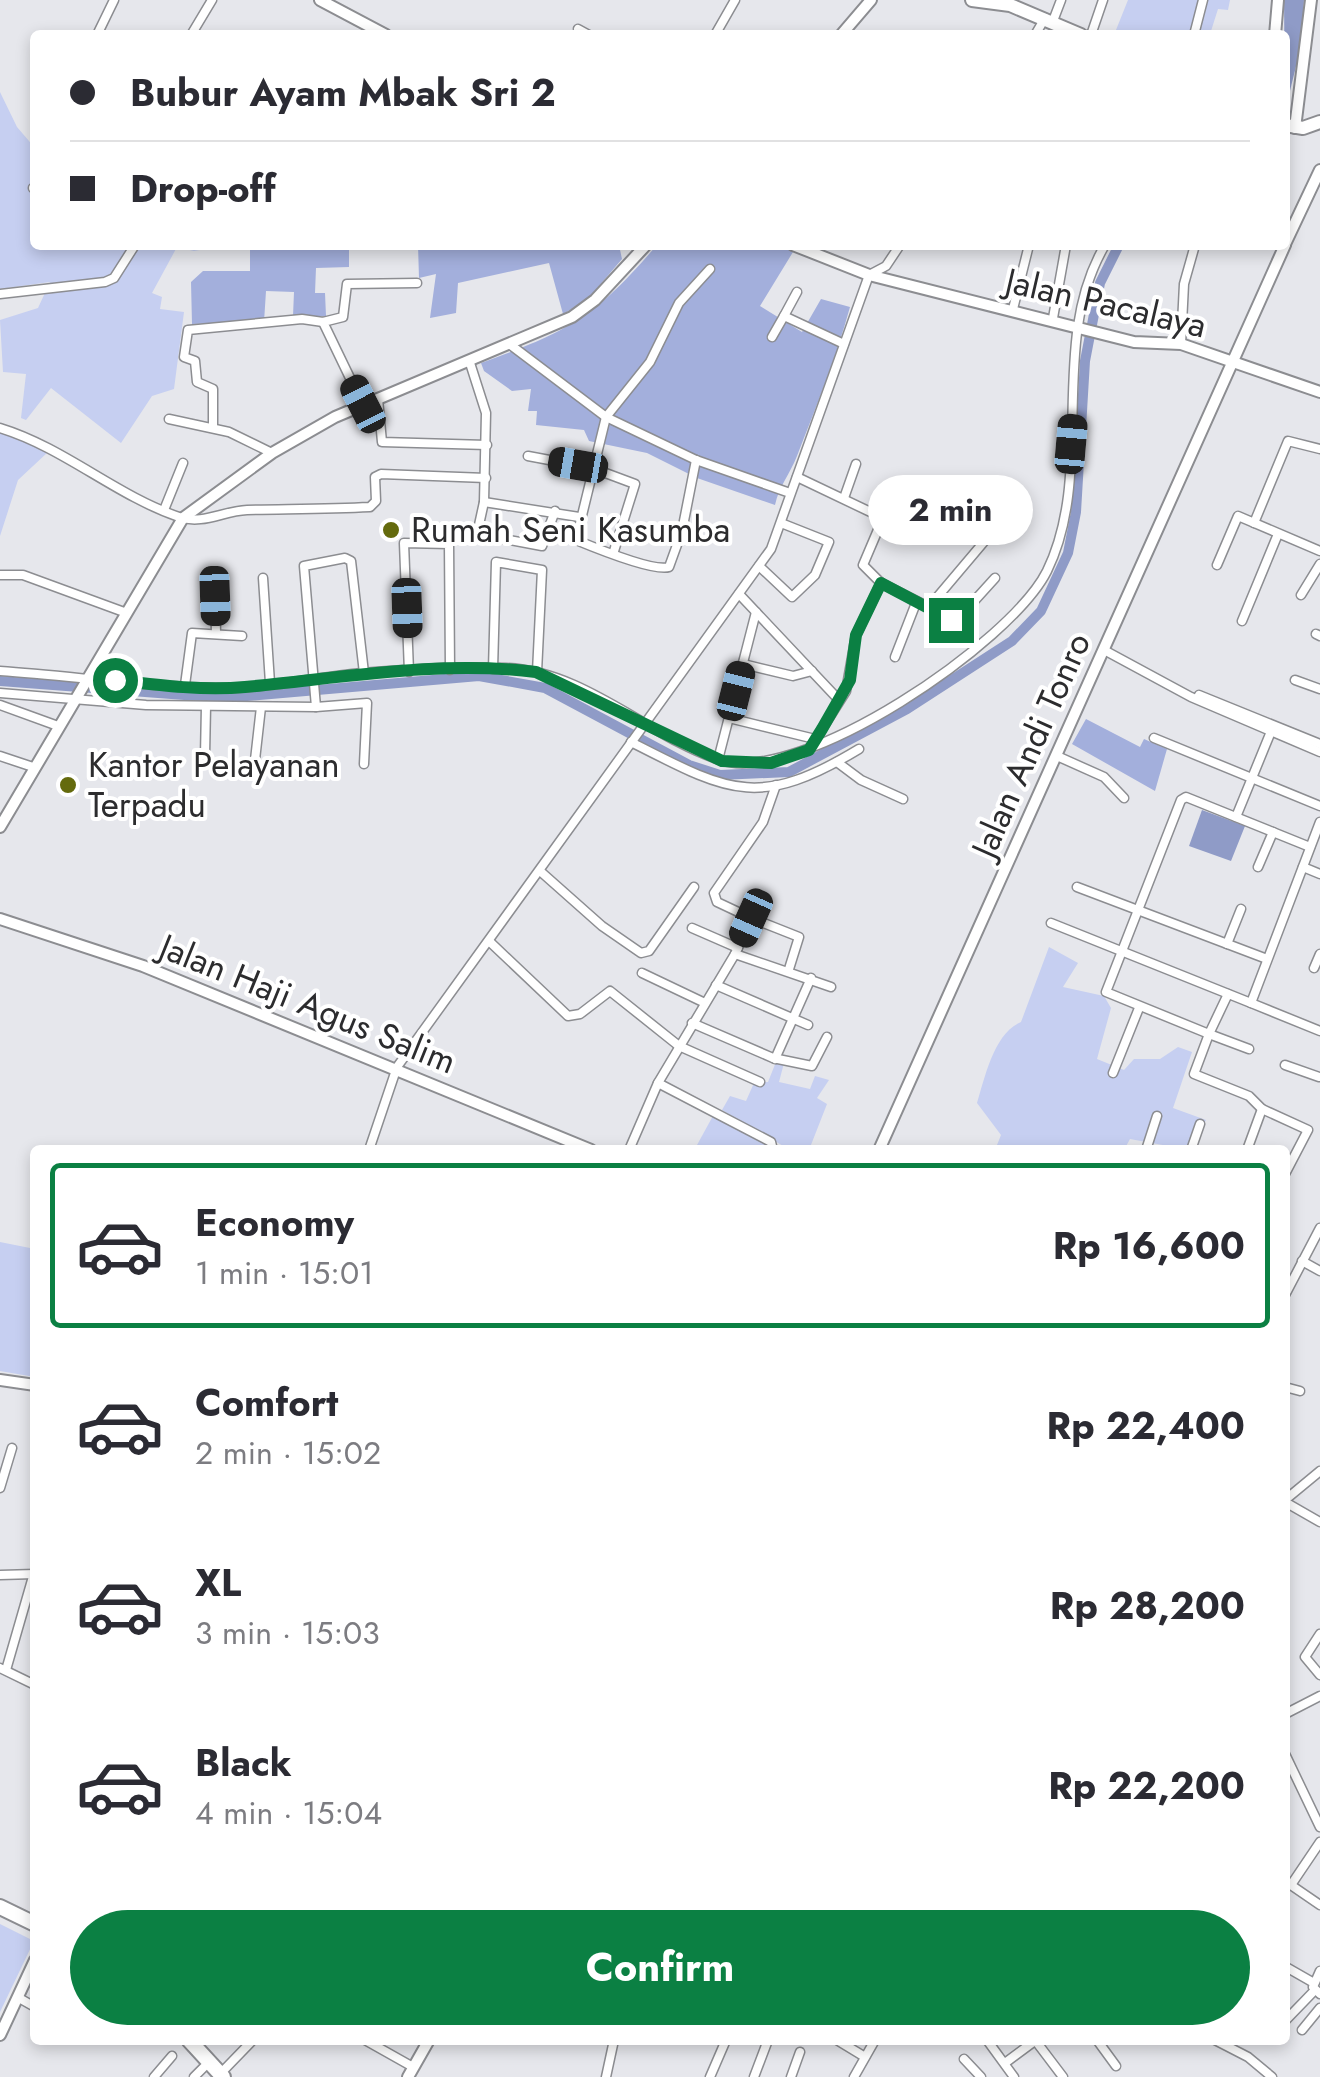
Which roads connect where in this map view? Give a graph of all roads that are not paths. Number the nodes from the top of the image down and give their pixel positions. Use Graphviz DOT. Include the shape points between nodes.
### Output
graph roads {
  1 [pos="114,0"];
  2 [pos="212,0"];
  3 [pos="320,0"];
  4 [pos="736,0"];
  5 [pos="871,0"];
  6 [pos="972,0"];
  7 [pos="1060,0"];
  8 [pos="1103,0"];
  9 [pos="1203,0"];
  10 [pos="1278,0"];
  11 [pos="1311,0"];
  12 [pos="1049,20"];
  13 [pos="99,30"];
  14 [pos="194,30"];
  15 [pos="377,30"];
  16 [pos="718,30"];
  17 [pos="844,30"];
  18 [pos="1040,30"];
  19 [pos="1070,30"];
  20 [pos="1093,30"];
  21 [pos="1195,30"];
  22 [pos="1275,30"];
  23 [pos="1290,115"];
  24 [pos="1320,122"];
  25 [pos="1290,126"];
  26 [pos="1320,170"];
  27 [pos="1290,234"];
  28 [pos="132,250"];
  29 [pos="641,250"];
  30 [pos="806,250"];
  31 [pos="897,250"];
  32 [pos="1027,250"];
  33 [pos="1065,250"];
  34 [pos="1104,250"];
  35 [pos="1194,250"];
  36 [pos="1283,250"];
  37 [pos="710,269"];
  38 [pos="870,275"];
  39 [pos="417,283"];
  40 [pos="797,292"];
  41 [pos="0,294"];
  42 [pos="1013,310"];
  43 [pos="784,316"];
  44 [pos="1052,318"];
  45 [pos="322,322"];
  46 [pos="1088,328"];
  47 [pos="772,336"];
  48 [pos="844,344"];
  49 [pos="1181,344"];
  50 [pos="512,346"];
  51 [pos="1234,363"];
  52 [pos="470,364"];
  53 [pos="1320,392"];
  54 [pos="378,399"];
  55 [pos="363,404"];
  56 [pos="606,416"];
  57 [pos="169,419"];
  58 [pos="212,426"];
  59 [pos="0,428"];
  60 [pos="486,445"];
  61 [pos="1320,450"];
  62 [pos="272,453"];
  63 [pos="528,456"];
  64 [pos="696,460"];
  65 [pos="183,463"];
  66 [pos="856,464"];
  67 [pos="592,468"];
  68 [pos="796,477"];
  69 [pos="486,478"];
  70 [pos="790,493"];
  71 [pos="844,498"];
  72 [pos="484,502"];
  73 [pos="164,510"];
  74 [pos="556,512"];
  75 [pos="579,517"];
  76 [pos="182,518"];
  77 [pos="781,523"];
  78 [pos="1254,523"];
  79 [pos="1278,534"];
  80 [pos="988,537"];
  81 [pos="614,552"];
  82 [pos="1320,552"];
  83 [pos="1320,564"];
  84 [pos="760,566"];
  85 [pos="1216,566"];
  86 [pos="0,575"];
  87 [pos="263,578"];
  88 [pos="995,578"];
  89 [pos="881,583"];
  90 [pos="739,594"];
  91 [pos="1301,595"];
  92 [pos="215,596"];
  93 [pos="916,603"];
  94 [pos="928,608"];
  95 [pos="124,612"];
  96 [pos="756,612"];
  97 [pos="1242,621"];
  98 [pos="216,633"];
  99 [pos="242,636"];
  100 [pos="1104,650"];
  101 [pos="895,657"];
  102 [pos="743,664"];
  103 [pos="493,668"];
  104 [pos="450,670"];
  105 [pos="0,671"];
  106 [pos="812,671"];
  107 [pos="364,672"];
  108 [pos="409,672"];
  109 [pos="536,672"];
  110 [pos="87,678"];
  111 [pos="1295,680"];
  112 [pos="270,683"];
  113 [pos="316,683"];
  114 [pos="184,686"];
  115 [pos="1320,690"];
  116 [pos="0,693"];
  117 [pos="75,698"];
  118 [pos="838,700"];
  119 [pos="0,705"];
  120 [pos="317,705"];
  121 [pos="206,706"];
  122 [pos="261,707"];
  123 [pos="729,718"];
  124 [pos="644,725"];
  125 [pos="58,726"];
  126 [pos="1272,728"];
  127 [pos="1154,738"];
  128 [pos="815,739"];
  129 [pos="632,740"];
  130 [pos="1320,744"];
  131 [pos="859,749"];
  132 [pos="809,750"];
  133 [pos="1320,752"];
  134 [pos="0,756"];
  135 [pos="205,756"];
  136 [pos="719,756"];
  137 [pos="1056,756"];
  138 [pos="255,760"];
  139 [pos="836,762"];
  140 [pos="364,764"];
  141 [pos="34,767"];
  142 [pos="1252,778"];
  143 [pos="776,786"];
  144 [pos="1124,798"];
  145 [pos="903,799"];
  146 [pos="1320,806"];
  147 [pos="1236,817"];
  148 [pos="1320,822"];
  149 [pos="0,827"];
  150 [pos="1274,832"];
  151 [pos="1310,847"];
  152 [pos="1258,867"];
  153 [pos="1303,867"];
  154 [pos="540,870"];
  155 [pos="1320,874"];
  156 [pos="694,887"];
  157 [pos="1076,887"];
  158 [pos="1241,909"];
  159 [pos="1138,910"];
  160 [pos="751,918"];
  161 [pos="0,919"];
  162 [pos="1051,923"];
  163 [pos="692,928"];
  164 [pos="490,942"];
  165 [pos="1227,944"];
  166 [pos="1121,949"];
  167 [pos="736,950"];
  168 [pos="1320,954"];
  169 [pos="1267,959"];
  170 [pos="1314,968"];
  171 [pos="790,969"];
  172 [pos="642,973"];
  173 [pos="811,978"];
  174 [pos="716,985"];
  175 [pos="831,986"];
  176 [pos="1228,994"];
  177 [pos="704,1003"];
  178 [pos="1251,1003"];
  179 [pos="1139,1008"];
  180 [pos="794,1018"];
  181 [pos="692,1023"];
  182 [pos="808,1024"];
  183 [pos="1320,1031"];
  184 [pos="1209,1034"];
  185 [pos="828,1037"];
  186 [pos="679,1046"];
  187 [pos="1249,1049"];
  188 [pos="776,1059"];
  189 [pos="1286,1065"];
  190 [pos="397,1067"];
  191 [pos="1112,1073"];
  192 [pos="1320,1076"];
  193 [pos="760,1082"];
  194 [pos="658,1083"];
  195 [pos="1262,1109"];
  196 [pos="1157,1116"];
  197 [pos="1200,1124"];
  198 [pos="1308,1130"];
  199 [pos="1320,1135"];
  200 [pos="371,1145"];
  201 [pos="579,1145"];
  202 [pos="631,1145"];
  203 [pos="772,1145"];
  204 [pos="881,1145"];
  205 [pos="1148,1145"];
  206 [pos="1193,1145"];
  207 [pos="1249,1145"];
  208 [pos="1290,1164"];
  209 [pos="1320,1228"];
  210 [pos="1302,1261"];
  211 [pos="1320,1271"];
  212 [pos="1290,1285"];
  213 [pos="0,1380"];
  214 [pos="30,1384"];
  215 [pos="1290,1388"];
  216 [pos="1300,1391"];
  217 [pos="12,1448"];
  218 [pos="1320,1471"];
  219 [pos="0,1488"];
  220 [pos="1290,1497"];
  221 [pos="1290,1504"];
  222 [pos="1320,1522"];
  223 [pos="30,1574"];
  224 [pos="0,1575"];
  225 [pos="30,1586"];
  226 [pos="1320,1634"];
  227 [pos="3,1669"];
  228 [pos="1320,1675"];
  229 [pos="30,1683"];
  230 [pos="1320,1696"];
  231 [pos="1290,1711"];
  232 [pos="1290,1764"];
  233 [pos="1320,1827"];
  234 [pos="1320,1842"];
  235 [pos="1290,1880"];
  236 [pos="1290,1884"];
  237 [pos="1320,1904"];
  238 [pos="0,1908"];
  239 [pos="30,1922"];
  240 [pos="1290,1970"];
  241 [pos="30,1971"];
  242 [pos="1320,1972"];
  243 [pos="1316,1989"];
  244 [pos="18,1998"];
  245 [pos="30,2004"];
  246 [pos="1320,2008"];
  247 [pos="1290,2015"];
  248 [pos="1302,2030"];
  249 [pos="0,2035"];
  250 [pos="194,2045"];
  251 [pos="249,2045"];
  252 [pos="372,2045"];
  253 [pos="426,2045"];
  254 [pos="613,2045"];
  255 [pos="724,2045"];
  256 [pos="766,2045"];
  257 [pos="845,2045"];
  258 [pos="872,2045"];
  259 [pos="991,2045"];
  260 [pos="1029,2045"];
  261 [pos="1040,2045"];
  262 [pos="1101,2045"];
  263 [pos="1225,2045"];
  264 [pos="800,2052"];
  265 [pos="172,2056"];
  266 [pos="865,2057"];
  267 [pos="964,2059"];
  268 [pos="210,2061"];
  269 [pos="1006,2063"];
  270 [pos="1116,2066"];
  271 [pos="410,2072"];
  272 [pos="222,2075"];
  273 [pos="154,2077"];
  274 [pos="194,2077"];
  275 [pos="606,2077"];
  276 [pos="710,2077"];
  277 [pos="754,2077"];
  278 [pos="792,2077"];
  279 [pos="854,2077"];
  280 [pos="980,2077"];
  281 [pos="1014,2077"];
  282 [pos="1063,2077"];
  283 [pos="1272,2077"];
  1 -- 13 [label="street"];
  2 -- 14 [label="street"];
  3 -- 15 [label="street"];
  4 -- 16 [label="street"];
  5 -- 17 [label="street"];
  6 -- 12 [label="main road" via="1010,4"];
  7 -- 12 [label="street"];
  8 -- 20 [label="street"];
  9 -- 21 [label="street"];
  10 -- 22 [label="street"];
  11 -- 23 [label="street"];
  12 -- 18 [label="street"];
  12 -- 19 [label="main road"];
  24 -- 25 [label="main road"];
  26 -- 27 [label="street, Jalan Andi Tonro"];
  28 -- 41 [label="street" via="105,282"];
  29 -- 50 [label="street" via="584,309"];
  30 -- 38 [label="street, Jalan Pacalaya"];
  31 -- 38 [label="street"];
  32 -- 42 [label="street"];
  33 -- 44 [label="street"];
  34 -- 46 [label="street"];
  35 -- 49 [label="street"];
  36 -- 51 [label="street, Jalan Andi Tonro"];
  37 -- 56 [label="street" via="679,303 650,362"];
  38 -- 42 [label="street, Jalan Pacalaya"];
  38 -- 48 [label="street"];
  39 -- 45 [label="street" via="347,284 342,317"];
  40 -- 43 [label="street"];
  42 -- 44 [label="street, Jalan Pacalaya"];
  43 -- 47 [label="street"];
  43 -- 48 [label="street"];
  44 -- 46 [label="street, Jalan Pacalaya"];
  45 -- 55 [label="street"];
  45 -- 58 [label="street" via="188,330 184,357 195,361 197,382 213,389"];
  46 -- 49 [label="street, Jalan Pacalaya" via="1134,342"];
  46 -- 132 [label="street" via="1066,501 1047,571 1030,597 984,644 875,716"];
  48 -- 68 [label="street"];
  49 -- 51 [label="street, Jalan Pacalaya"];
  50 -- 52 [label="street"];
  50 -- 56 [label="street"];
  51 -- 53 [label="street, Jalan Pacalaya"];
  51 -- 100 [label="street, Jalan Andi Tonro"];
  52 -- 54 [label="street"];
  52 -- 60 [label="street" via="483,392"];
  54 -- 55 [label="street"];
  54 -- 60 [label="street" via="382,442"];
  55 -- 62 [label="street"];
  56 -- 64 [label="street"];
  56 -- 67 [label="street"];
  57 -- 58 [label="street"];
  58 -- 62 [label="street"];
  59 -- 73 [label="street" via="62,453 116,489"];
  60 -- 69 [label="street"];
  61 -- 78 [label="street" via="1288,442"];
  62 -- 76 [label="street"];
  63 -- 67 [label="street"];
  64 -- 70 [label="street"];
  64 -- 81 [label="street" via="669,567"];
  65 -- 73 [label="street"];
  66 -- 71 [label="street"];
  67 -- 75 [label="street"];
  67 -- 81 [label="street" via="636,485"];
  68 -- 70 [label="street"];
  68 -- 71 [label="street"];
  69 -- 72 [label="street"];
  69 -- 76 [label="street" via="381,474 370,506"];
  70 -- 77 [label="street"];
  71 -- 89 [label="street" via="883,518 864,562"];
  72 -- 74 [label="street"];
  72 -- 74 [label="street" via="478,536 539,546"];
  73 -- 76 [label="street"];
  74 -- 75 [label="street"];
  75 -- 81 [label="street" via="577,541"];
  76 -- 95 [label="street"];
  77 -- 84 [label="street"];
  77 -- 84 [label="street" via="829,542 819,568 792,597"];
  78 -- 79 [label="street"];
  78 -- 85 [label="street" via="1238,516"];
  79 -- 82 [label="street"];
  79 -- 97 [label="street"];
  80 -- 94 [label="street"];
  83 -- 91 [label="street"];
  84 -- 90 [label="street"];
  86 -- 95 [label="street" via="23,575"];
  87 -- 112 [label="street"];
  88 -- 94 [label="street" via="960,619"];
  89 -- 93 [label="street"];
  89 -- 118 [label="street" via="856,635 850,680"];
  90 -- 96 [label="street"];
  90 -- 124 [label="street"];
  92 -- 98 [label="street"];
  93 -- 94 [label="street"];
  93 -- 101 [label="street"];
  95 -- 110 [label="street"];
  96 -- 102 [label="street"];
  96 -- 106 [label="street"];
  98 -- 99 [label="street"];
  98 -- 114 [label="street" via="192,633"];
  100 -- 126 [label="street"];
  100 -- 137 [label="street, Jalan Andi Tonro"];
  102 -- 106 [label="street" via="800,676"];
  102 -- 123 [label="street"];
  103 -- 104 [label="street"];
  103 -- 109 [label="street"];
  103 -- 109 [label="street" via="496,562 542,570"];
  104 -- 108 [label="street"];
  104 -- 108 [label="street" via="449,544 404,544"];
  105 -- 110 [label="street"];
  106 -- 118 [label="street"];
  107 -- 108 [label="street"];
  107 -- 113 [label="street"];
  107 -- 113 [label="street" via="352,564 345,558 303,567"];
  109 -- 124 [label="street"];
  110 -- 114 [label="street"];
  110 -- 117 [label="street"];
  111 -- 115 [label="street"];
  112 -- 113 [label="street"];
  112 -- 114 [label="street"];
  113 -- 120 [label="street"];
  116 -- 117 [label="street"];
  117 -- 121 [label="street"];
  117 -- 125 [label="street"];
  118 -- 128 [label="street"];
  119 -- 125 [label="street"];
  120 -- 122 [label="street"];
  120 -- 140 [label="street" via="368,704"];
  121 -- 122 [label="street"];
  121 -- 135 [label="street"];
  122 -- 138 [label="street"];
  123 -- 128 [label="street"];
  123 -- 136 [label="street"];
  124 -- 129 [label="street"];
  124 -- 132 [label="street" via="722,761 771,763"];
  125 -- 141 [label="street"];
  126 -- 130 [label="street"];
  126 -- 133 [label="street"];
  126 -- 142 [label="street"];
  127 -- 142 [label="street"];
  128 -- 132 [label="street"];
  129 -- 143 [label="street" via="710,782"];
  129 -- 154 [label="street"];
  131 -- 139 [label="street"];
  134 -- 141 [label="street"];
  137 -- 144 [label="street" via="1104,778"];
  137 -- 204 [label="street, Jalan Andi Tonro"];
  139 -- 143 [label="street"];
  139 -- 145 [label="street"];
  141 -- 149 [label="street"];
  142 -- 146 [label="street"];
  142 -- 147 [label="street"];
  143 -- 160 [label="street" via="762,822 714,893 717,902"];
  147 -- 150 [label="street"];
  147 -- 159 [label="street" via="1182,798"];
  148 -- 151 [label="street"];
  150 -- 151 [label="street"];
  150 -- 152 [label="street"];
  151 -- 153 [label="street"];
  153 -- 155 [label="street"];
  153 -- 169 [label="street"];
  154 -- 156 [label="street" via="641,953"];
  154 -- 164 [label="street"];
  157 -- 159 [label="street"];
  158 -- 165 [label="street"];
  159 -- 165 [label="street"];
  159 -- 166 [label="street"];
  160 -- 167 [label="street"];
  160 -- 171 [label="street" via="799,936"];
  161 -- 190 [label="street, Jalan Haji Agus Salim" via="142,966"];
  162 -- 166 [label="street"];
  163 -- 167 [label="street"];
  164 -- 186 [label="street" via="568,1016 610,992"];
  164 -- 190 [label="street"];
  165 -- 169 [label="street"];
  166 -- 176 [label="street"];
  166 -- 179 [label="street" via="1106,992"];
  167 -- 171 [label="street"];
  167 -- 174 [label="street"];
  168 -- 170 [label="street"];
  169 -- 178 [label="street"];
  171 -- 173 [label="street"];
  172 -- 177 [label="street"];
  173 -- 175 [label="street"];
  173 -- 180 [label="street"];
  174 -- 177 [label="street"];
  174 -- 180 [label="street"];
  176 -- 178 [label="street"];
  176 -- 184 [label="street"];
  177 -- 181 [label="street"];
  178 -- 183 [label="street"];
  179 -- 184 [label="street"];
  179 -- 191 [label="street"];
  180 -- 182 [label="street"];
  180 -- 188 [label="street"];
  181 -- 186 [label="street"];
  181 -- 188 [label="street"];
  184 -- 187 [label="street"];
  184 -- 195 [label="street" via="1194,1074 1249,1096"];
  185 -- 188 [label="street" via="813,1066"];
  186 -- 193 [label="street"];
  186 -- 194 [label="street"];
  189 -- 192 [label="street"];
  190 -- 200 [label="street"];
  190 -- 201 [label="street, Jalan Haji Agus Salim"];
  194 -- 202 [label="street"];
  194 -- 203 [label="street"];
  195 -- 198 [label="street"];
  195 -- 207 [label="street"];
  196 -- 205 [label="street"];
  197 -- 206 [label="street"];
  198 -- 199 [label="street"];
  198 -- 208 [label="street"];
  209 -- 210 [label="street"];
  210 -- 211 [label="street"];
  210 -- 212 [label="street"];
  213 -- 214 [label="street"];
  215 -- 216 [label="street"];
  217 -- 219 [label="street"];
  218 -- 220 [label="street"];
  221 -- 222 [label="street"];
  223 -- 224 [label="street"];
  225 -- 227 [label="street"];
  226 -- 228 [label="street" via="1305,1657"];
  227 -- 229 [label="street"];
  230 -- 231 [label="street"];
  232 -- 233 [label="street"];
  234 -- 235 [label="street"];
  236 -- 237 [label="street"];
  238 -- 239 [label="highway"];
  240 -- 243 [label="street"];
  241 -- 244 [label="street"];
  242 -- 243 [label="street"];
  243 -- 247 [label="street"];
  244 -- 245 [label="street"];
  244 -- 249 [label="street"];
  246 -- 248 [label="street"];
  250 -- 268 [label="highway"];
  251 -- 272 [label="street"];
  252 -- 271 [label="street"];
  253 -- 271 [label="street"];
  254 -- 275 [label="street"];
  255 -- 276 [label="street"];
  256 -- 277 [label="street"];
  257 -- 266 [label="street"];
  258 -- 266 [label="street"];
  259 -- 269 [label="street"];
  260 -- 269 [label="street"];
  261 -- 282 [label="street"];
  262 -- 270 [label="street"];
  263 -- 283 [label="street"];
  264 -- 278 [label="street"];
  265 -- 273 [label="street"];
  266 -- 279 [label="street"];
  267 -- 280 [label="street"];
  268 -- 272 [label="highway"];
  268 -- 274 [label="street"];
  269 -- 281 [label="street"];
}
